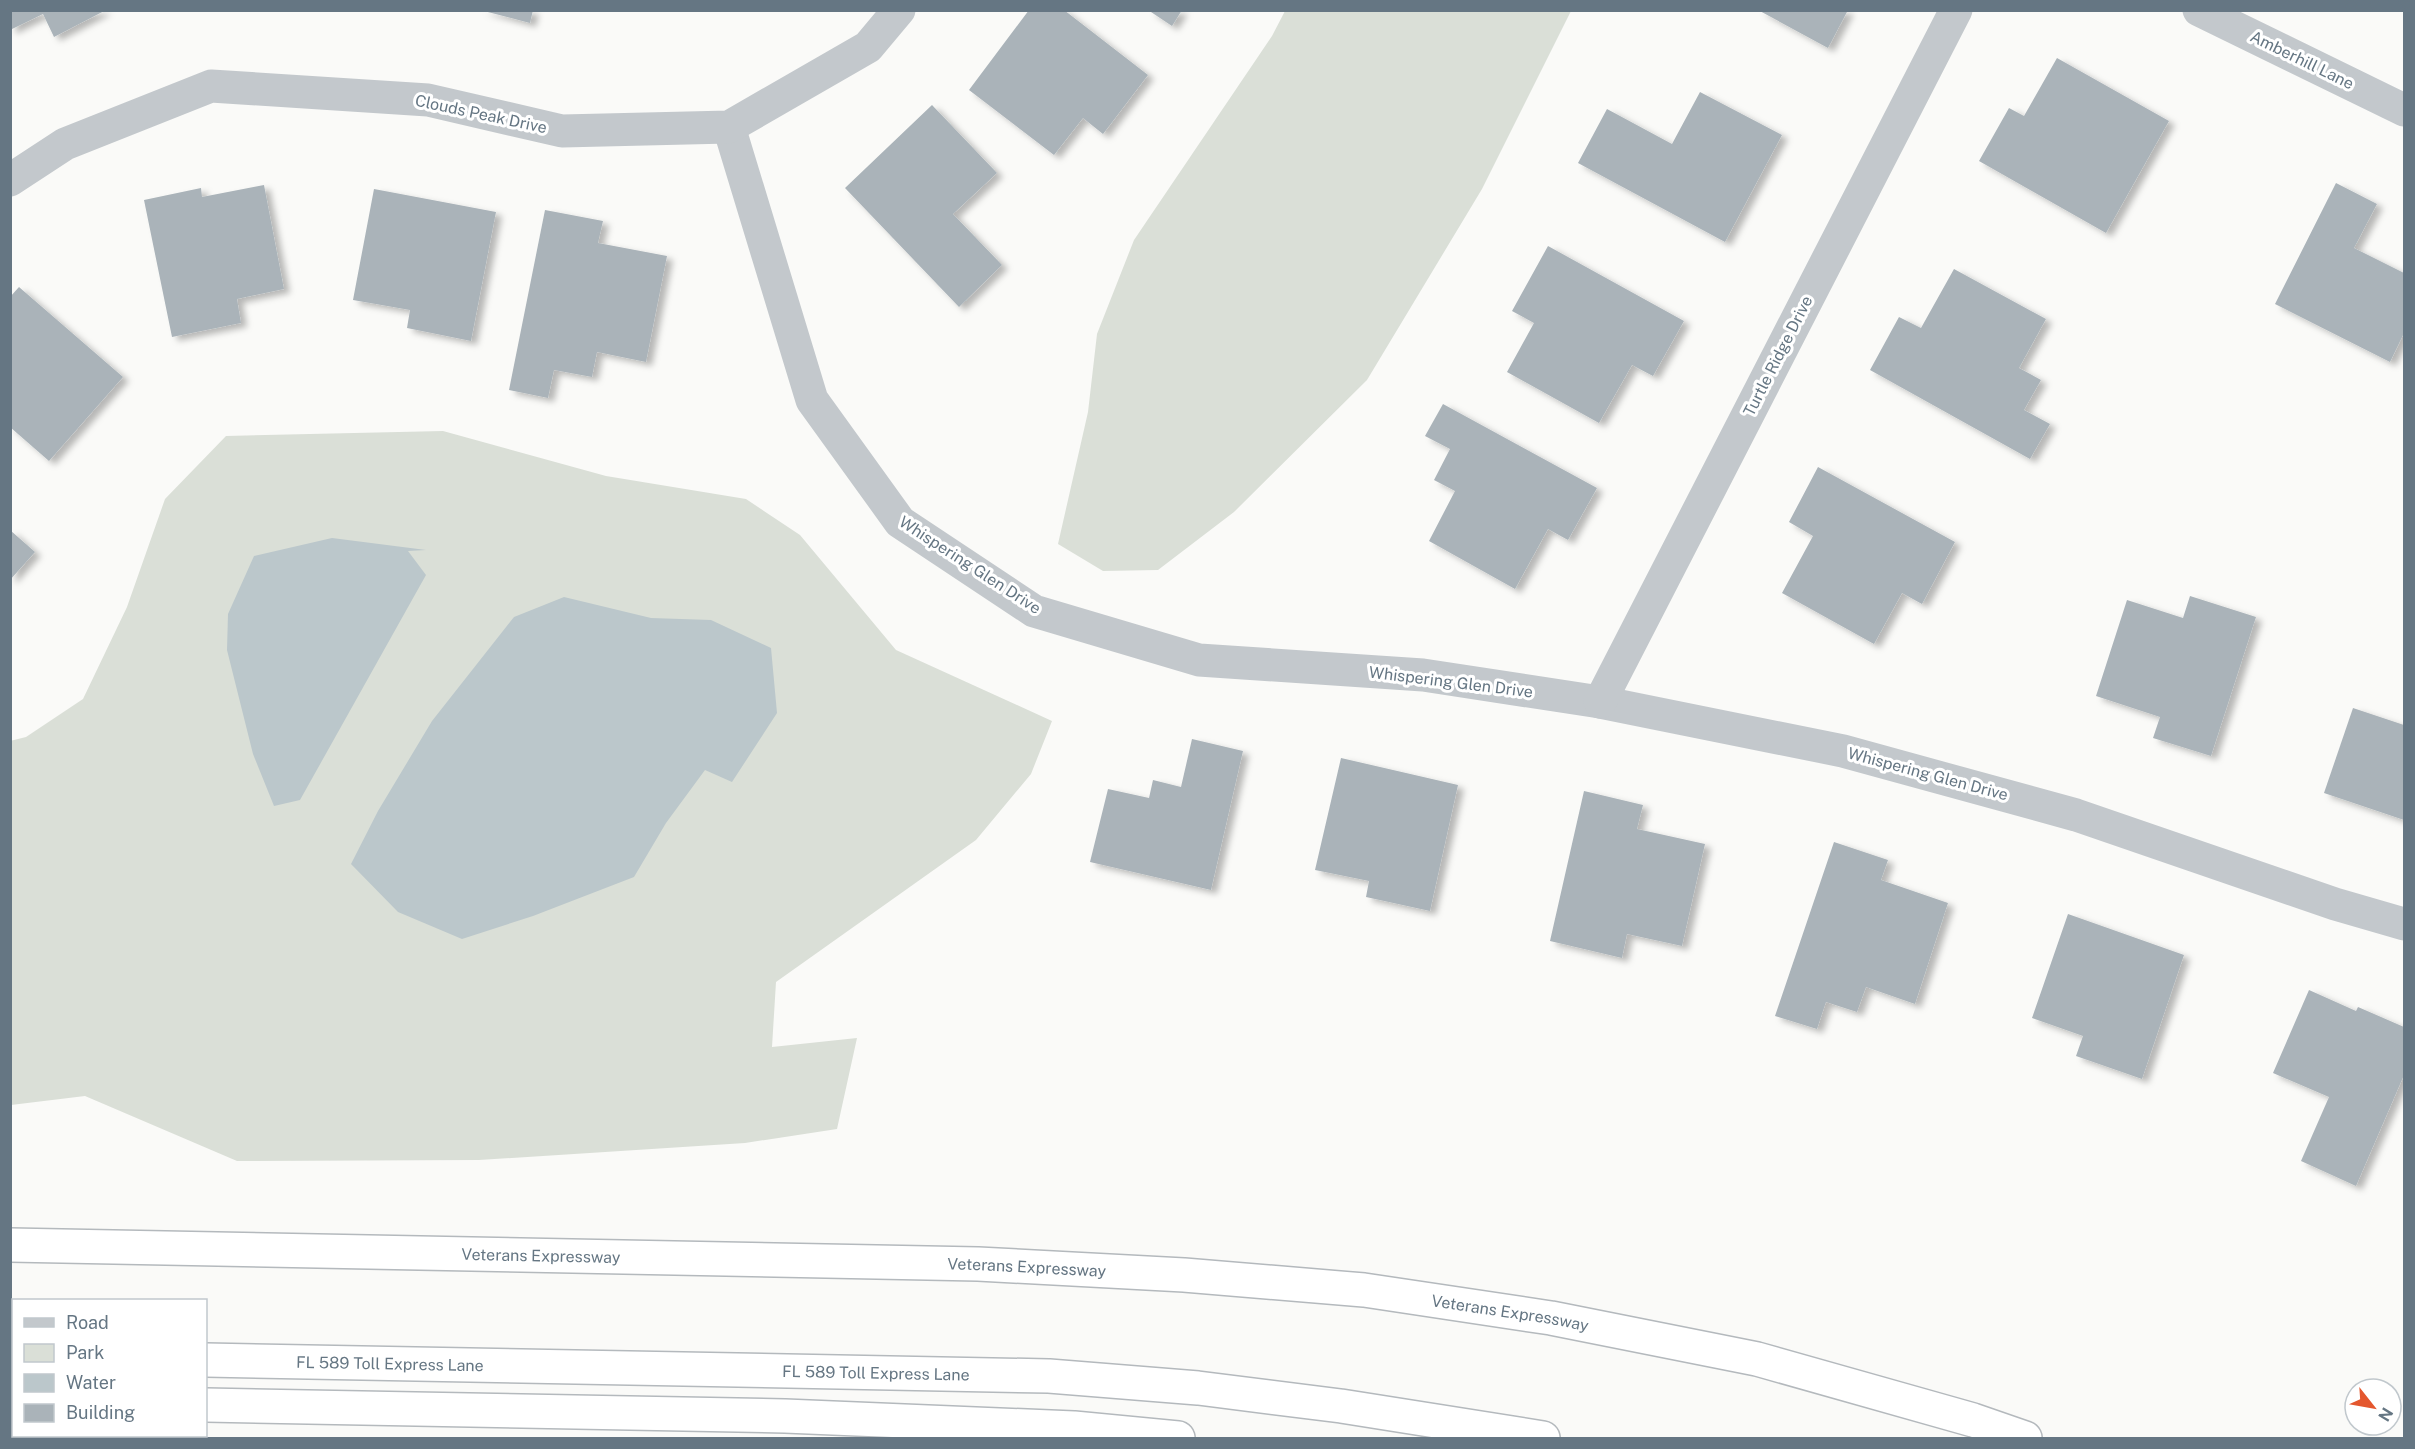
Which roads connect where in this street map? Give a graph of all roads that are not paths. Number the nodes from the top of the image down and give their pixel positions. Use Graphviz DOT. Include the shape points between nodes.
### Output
graph roads {
  1 [pos="898,10"];
  2 [pos="1956,10"];
  3 [pos="2199,10"];
  4 [pos="2404,110"];
  5 [pos="729,127"];
  6 [pos="10,180"];
  7 [pos="1600,702"];
  8 [pos="2404,924"];
  9 [pos="10,1245"];
  10 [pos="207,1360"];
  11 [pos="207,1405"];
  12 [pos="1178,1438"];
  13 [pos="1543,1438"];
  14 [pos="2025,1438"];
  1 -- 5 [label="street, Clouds Peak Drive" via="868,47"];
  2 -- 7 [label="street, Turtle Ridge Drive"];
  3 -- 4 [label="street, Amberhill Lane"];
  5 -- 6 [label="street, Clouds Peak Drive" via="562,131 428,100 211,86 65,144"];
  5 -- 7 [label="street, Whispering Glen Drive" via="812,400 900,522 1034,611 1199,660 1423,675"];
  7 -- 8 [label="street, Whispering Glen Drive" via="1843,751 2076,814"];
  9 -- 14 [label="highway, Veterans Expressway" via="978,1264 1364,1290 1551,1318 1757,1359"];
  10 -- 13 [label="highway, FL 589 Toll Express Lane" via="1049,1376 1220,1390"];
  11 -- 12 [label="highway" via="785,1416 1074,1428"];
}
